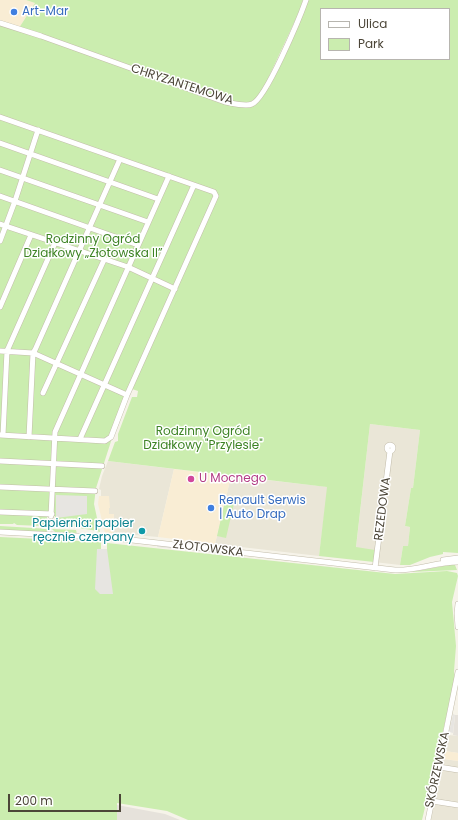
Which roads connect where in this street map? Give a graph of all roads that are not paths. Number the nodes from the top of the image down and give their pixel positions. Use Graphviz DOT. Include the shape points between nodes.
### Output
graph roads {
  1 [pos="306,0"];
  2 [pos="0,23"];
  3 [pos="0,117"];
  4 [pos="38,130"];
  5 [pos="0,143"];
  6 [pos="31,154"];
  7 [pos="120,159"];
  8 [pos="0,170"];
  9 [pos="169,176"];
  10 [pos="23,178"];
  11 [pos="110,182"];
  12 [pos="194,185"];
  13 [pos="0,196"];
  14 [pos="158,199"];
  15 [pos="15,201"];
  16 [pos="100,205"];
  17 [pos="148,222"];
  18 [pos="0,224"];
  19 [pos="7,226"];
  20 [pos="90,228"];
  21 [pos="31,235"];
  22 [pos="0,241"];
  23 [pos="55,243"];
  24 [pos="138,245"];
  25 [pos="79,251"];
  26 [pos="104,260"];
  27 [pos="128,268"];
  28 [pos="151,278"];
  29 [pos="174,289"];
  30 [pos="0,307"];
  31 [pos="0,351"];
  32 [pos="7,351"];
  33 [pos="33,353"];
  34 [pos="57,363"];
  35 [pos="81,374"];
  36 [pos="104,384"];
  37 [pos="43,393"];
  38 [pos="127,395"];
  39 [pos="1,435"];
  40 [pos="29,437"];
  41 [pos="55,438"];
  42 [pos="80,439"];
  43 [pos="390,451"];
  44 [pos="0,461"];
  45 [pos="54,464"];
  46 [pos="102,466"];
  47 [pos="0,487"];
  48 [pos="52,490"];
  49 [pos="95,491"];
  50 [pos="0,512"];
  51 [pos="0,532"];
  52 [pos="458,561"];
  53 [pos="375,568"];
  54 [pos="458,604"];
  55 [pos="457,613"];
  56 [pos="458,627"];
  57 [pos="458,672"];
  58 [pos="456,689"];
  59 [pos="439,767"];
  60 [pos="458,770"];
  61 [pos="432,800"];
  62 [pos="458,806"];
  63 [pos="428,820"];
  1 -- 2 [label="street, CHRYZANTEMOWA" via="267,88 258,100 250,105 225,102"];
  3 -- 4 [label="street"];
  4 -- 6 [label="street"];
  4 -- 7 [label="street"];
  5 -- 6 [label="street"];
  6 -- 10 [label="street"];
  6 -- 11 [label="street"];
  7 -- 9 [label="street"];
  7 -- 11 [label="street"];
  8 -- 10 [label="street"];
  9 -- 12 [label="street"];
  9 -- 14 [label="street"];
  10 -- 15 [label="street"];
  10 -- 16 [label="street"];
  11 -- 14 [label="street"];
  11 -- 16 [label="street"];
  12 -- 28 [label="street"];
  12 -- 29 [label="street" via="214,192 216,196"];
  13 -- 15 [label="street"];
  14 -- 17 [label="street"];
  15 -- 19 [label="street"];
  15 -- 20 [label="street"];
  16 -- 17 [label="street"];
  16 -- 20 [label="street"];
  17 -- 24 [label="street"];
  18 -- 19 [label="street"];
  19 -- 21 [label="street"];
  19 -- 22 [label="street"];
  20 -- 24 [label="street"];
  20 -- 25 [label="street"];
  21 -- 23 [label="street"];
  21 -- 30 [label="street"];
  23 -- 25 [label="street"];
  23 -- 32 [label="street"];
  24 -- 27 [label="street"];
  25 -- 26 [label="street"];
  25 -- 33 [label="street"];
  26 -- 27 [label="street"];
  26 -- 34 [label="street"];
  27 -- 28 [label="street"];
  27 -- 35 [label="street"];
  28 -- 29 [label="street"];
  28 -- 36 [label="street"];
  29 -- 38 [label="street"];
  31 -- 32 [label="street"];
  32 -- 33 [label="street"];
  32 -- 39 [label="street"];
  33 -- 34 [label="street"];
  33 -- 40 [label="street"];
  34 -- 35 [label="street"];
  34 -- 37 [label="street"];
  35 -- 36 [label="street"];
  35 -- 41 [label="street" via="55,432"];
  36 -- 38 [label="street"];
  36 -- 42 [label="street"];
  38 -- 42 [label="street" via="109,440"];
  39 -- 40 [label="street"];
  40 -- 41 [label="street"];
  41 -- 42 [label="street"];
  41 -- 45 [label="street"];
  43 -- 53 [label="street, REZEDOWA"];
  44 -- 45 [label="street"];
  45 -- 46 [label="street"];
  45 -- 48 [label="street"];
  47 -- 48 [label="street"];
  48 -- 49 [label="street"];
  48 -- 50 [label="street" via="52,515"];
  51 -- 53 [label="street, ZŁOTOWSKA" via="117,538"];
  52 -- 53 [label="street, ZŁOTOWSKA" via="449,558 400,570"];
  54 -- 55 [label="street"];
  55 -- 56 [label="street"];
  57 -- 58 [label="street, SKÓRZEWSKA"];
  58 -- 59 [label="street, SKÓRZEWSKA"];
  59 -- 60 [label="street"];
  59 -- 61 [label="street, SKÓRZEWSKA"];
  61 -- 62 [label="street"];
  61 -- 63 [label="street, SKÓRZEWSKA"];
}
